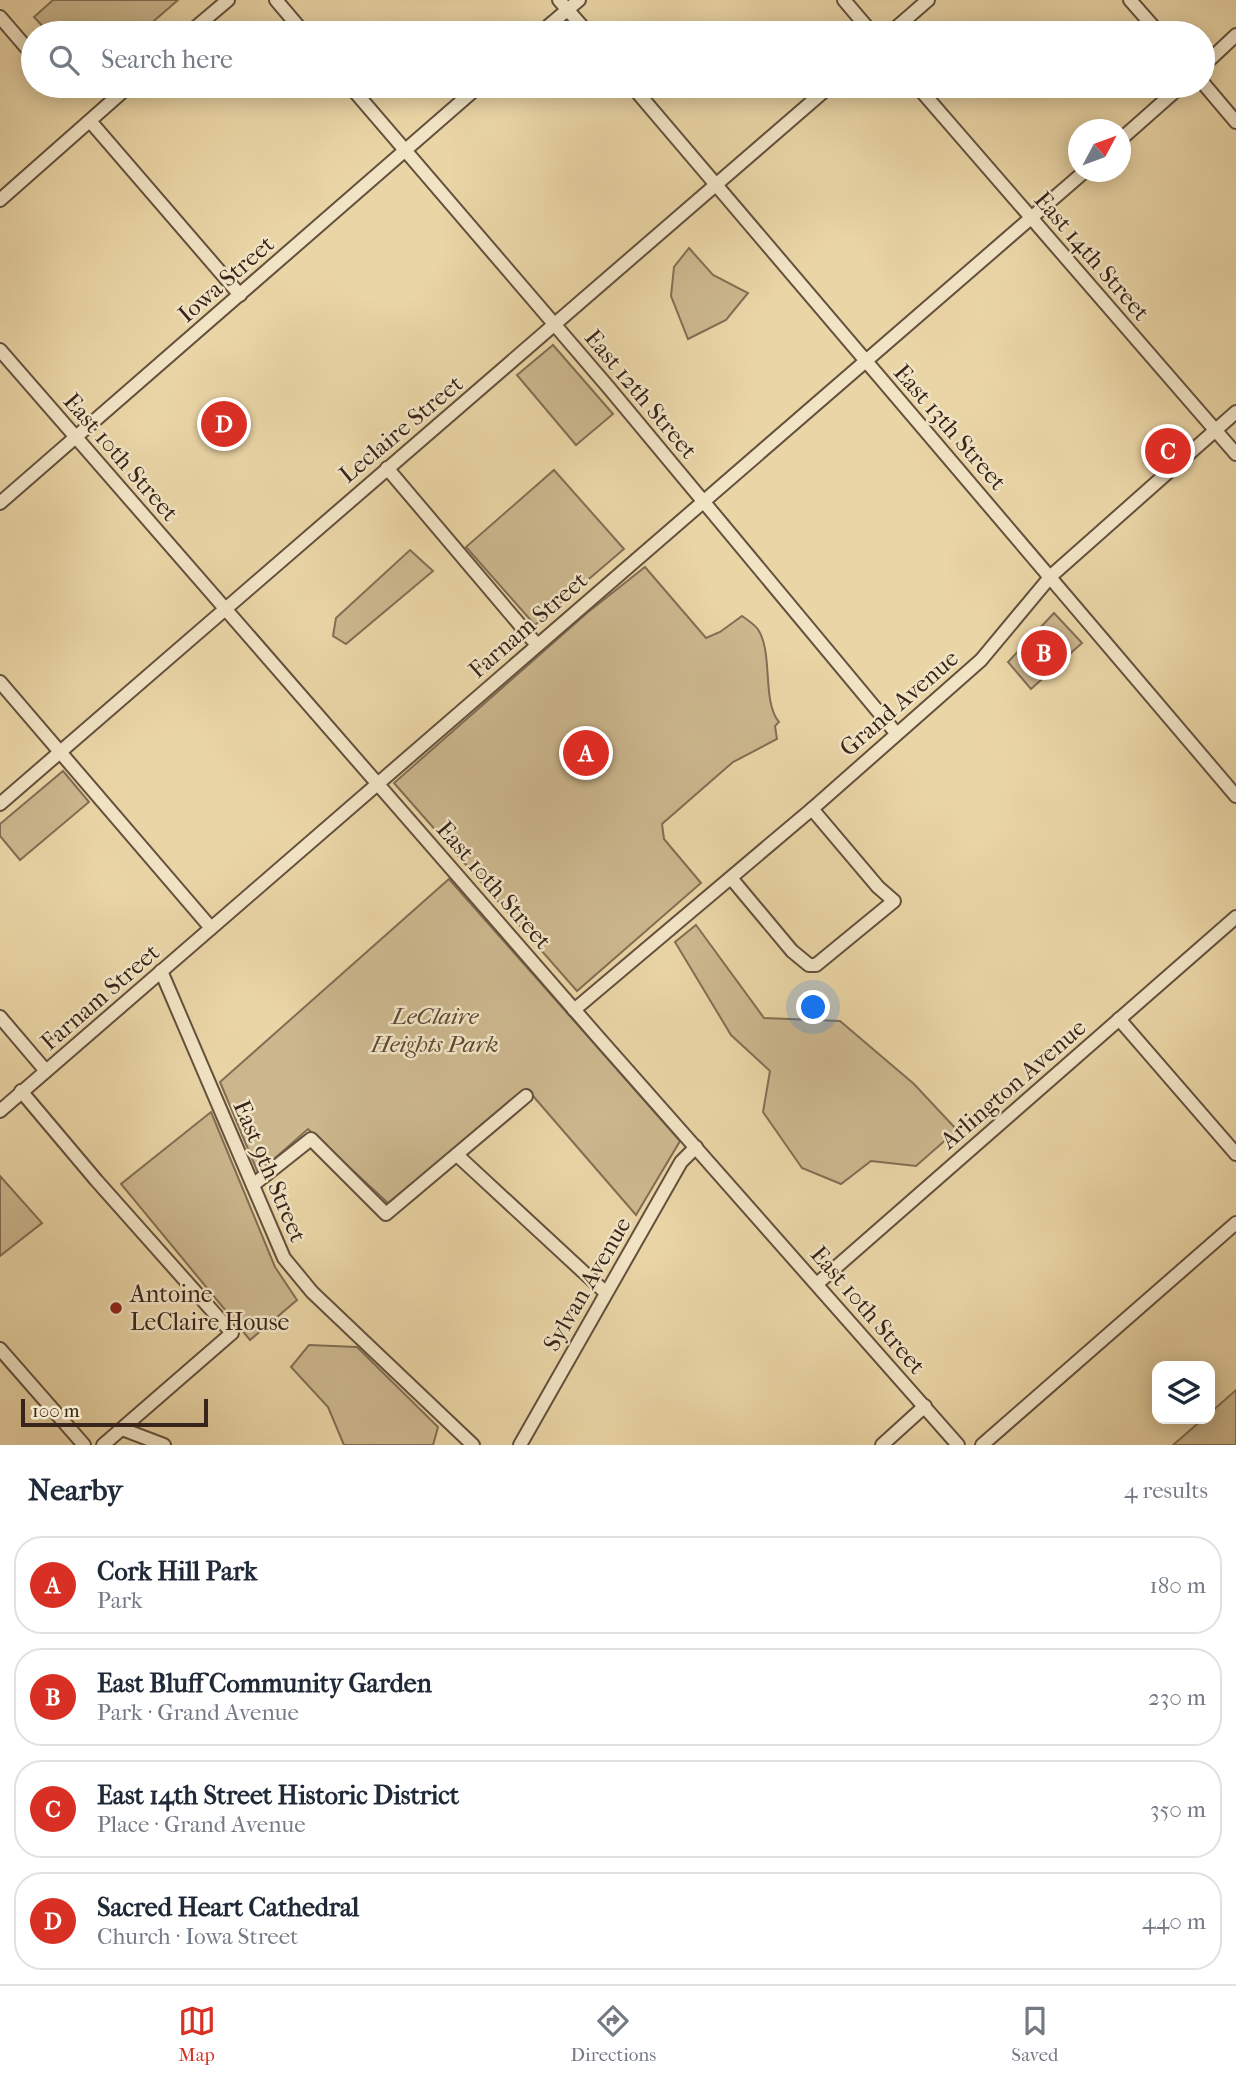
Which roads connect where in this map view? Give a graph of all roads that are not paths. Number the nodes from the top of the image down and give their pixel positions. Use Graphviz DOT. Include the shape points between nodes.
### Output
graph roads {
  1 [pos="228,0"];
  2 [pos="276,0"];
  3 [pos="579,0"];
  4 [pos="844,0"];
  5 [pos="929,0"];
  6 [pos="1130,0"];
  7 [pos="563,5"];
  8 [pos="0,17"];
  9 [pos="203,21"];
  10 [pos="294,21"];
  11 [pos="550,21"];
  12 [pos="577,21"];
  13 [pos="862,21"];
  14 [pos="904,21"];
  15 [pos="1148,21"];
  16 [pos="1236,35"];
  17 [pos="21,41"];
  18 [pos="1215,55"];
  19 [pos="1215,97"];
  20 [pos="116,98"];
  21 [pos="360,98"];
  22 [pos="465,98"];
  23 [pos="642,98"];
  24 [pos="816,98"];
  25 [pos="927,98"];
  26 [pos="1168,98"];
  27 [pos="90,121"];
  28 [pos="1236,121"];
  29 [pos="1131,131"];
  30 [pos="406,150"];
  31 [pos="1073,182"];
  32 [pos="716,184"];
  33 [pos="0,200"];
  34 [pos="1030,219"];
  35 [pos="240,295"];
  36 [pos="555,325"];
  37 [pos="0,350"];
  38 [pos="866,361"];
  39 [pos="1236,412"];
  40 [pos="1216,430"];
  41 [pos="75,437"];
  42 [pos="1236,454"];
  43 [pos="387,468"];
  44 [pos="704,500"];
  45 [pos="0,503"];
  46 [pos="1051,576"];
  47 [pos="225,609"];
  48 [pos="537,645"];
  49 [pos="0,682"];
  50 [pos="896,733"];
  51 [pos="61,752"];
  52 [pos="379,784"];
  53 [pos="1236,796"];
  54 [pos="0,804"];
  55 [pos="812,809"];
  56 [pos="731,878"];
  57 [pos="1236,917"];
  58 [pos="211,928"];
  59 [pos="162,971"];
  60 [pos="574,1010"];
  61 [pos="0,1017"];
  62 [pos="1119,1019"];
  63 [pos="46,1072"];
  64 [pos="22,1091"];
  65 [pos="526,1096"];
  66 [pos="0,1111"];
  67 [pos="695,1147"];
  68 [pos="1236,1154"];
  69 [pos="457,1155"];
  70 [pos="253,1185"];
  71 [pos="1236,1223"];
  72 [pos="818,1283"];
  73 [pos="605,1292"];
  74 [pos="0,1349"];
  75 [pos="925,1406"];
  76 [pos="121,1429"];
  77 [pos="84,1445"];
  78 [pos="103,1445"];
  79 [pos="164,1445"];
  80 [pos="473,1445"];
  81 [pos="520,1445"];
  82 [pos="882,1445"];
  83 [pos="958,1445"];
  84 [pos="982,1445"];
  1 -- 9 [label="street"];
  2 -- 10 [label="street"];
  3 -- 7 [label="street"];
  4 -- 13 [label="street"];
  5 -- 14 [label="street"];
  6 -- 15 [label="street"];
  7 -- 11 [label="street"];
  7 -- 12 [label="street"];
  8 -- 17 [label="street"];
  16 -- 18 [label="street"];
  19 -- 28 [label="street"];
  20 -- 27 [label="street"];
  21 -- 30 [label="street, East 12th Street"];
  22 -- 30 [label="street, Iowa Street"];
  23 -- 32 [label="street, East 13th Street"];
  24 -- 32 [label="street, Leclaire Street"];
  25 -- 34 [label="street, East 14th Street"];
  26 -- 29 [label="street"];
  27 -- 33 [label="street"];
  27 -- 35 [label="street"];
  30 -- 35 [label="street, Iowa Street"];
  30 -- 36 [label="street, East 12th Street"];
  31 -- 34 [label="street, Farnam Street"];
  32 -- 36 [label="street, Leclaire Street"];
  32 -- 38 [label="street, East 13th Street"];
  34 -- 38 [label="street, Farnam Street"];
  34 -- 40 [label="street, East 14th Street"];
  35 -- 41 [label="street, Iowa Street"];
  36 -- 43 [label="street, Leclaire Street"];
  36 -- 44 [label="street, East 12th Street"];
  37 -- 41 [label="street, East 10th Street"];
  38 -- 44 [label="street, Farnam Street"];
  38 -- 46 [label="street, East 13th Street"];
  39 -- 40 [label="street, Grand Avenue"];
  40 -- 42 [label="street, East 14th Street"];
  40 -- 46 [label="street, Grand Avenue"];
  41 -- 45 [label="street, Iowa Street"];
  41 -- 47 [label="street, East 10th Street"];
  43 -- 47 [label="street, Leclaire Street"];
  43 -- 48 [label="street"];
  44 -- 48 [label="street, Farnam Street"];
  44 -- 50 [label="street, East 12th Street"];
  46 -- 50 [label="street, Grand Avenue" via="981,660"];
  46 -- 53 [label="street, East 13th Street"];
  47 -- 51 [label="street, Leclaire Street"];
  47 -- 52 [label="street, East 10th Street"];
  48 -- 52 [label="street, Farnam Street"];
  49 -- 51 [label="street"];
  50 -- 55 [label="street, Grand Avenue"];
  51 -- 54 [label="street, Leclaire Street"];
  51 -- 58 [label="street"];
  52 -- 58 [label="street, Farnam Street"];
  52 -- 60 [label="street, East 10th Street"];
  55 -- 56 [label="street, Grand Avenue"];
  55 -- 56 [label="street" via="894,901 816,965 809,965"];
  56 -- 60 [label="street, Grand Avenue"];
  57 -- 62 [label="street, Arlington Avenue"];
  58 -- 59 [label="street, Farnam Street"];
  59 -- 63 [label="street, Farnam Street"];
  59 -- 70 [label="street, East 9th Street"];
  60 -- 67 [label="street, East 10th Street"];
  61 -- 63 [label="street"];
  62 -- 68 [label="street"];
  62 -- 72 [label="street, Arlington Avenue"];
  63 -- 64 [label="street, Farnam Street"];
  64 -- 66 [label="street, Farnam Street"];
  64 -- 76 [label="street" via="232,1333"];
  65 -- 69 [label="street"];
  67 -- 72 [label="street, East 10th Street"];
  67 -- 73 [label="street, Sylvan Avenue" via="681,1162"];
  69 -- 70 [label="street" via="386,1214 311,1139"];
  69 -- 73 [label="street"];
  70 -- 80 [label="street, East 9th Street" via="284,1258 312,1292"];
  71 -- 84 [label="street"];
  72 -- 75 [label="street, East 10th Street"];
  73 -- 81 [label="street, Sylvan Avenue"];
  74 -- 77 [label="street"];
  75 -- 82 [label="street"];
  75 -- 83 [label="street, East 10th Street"];
  76 -- 78 [label="street"];
  76 -- 79 [label="street"];
}
